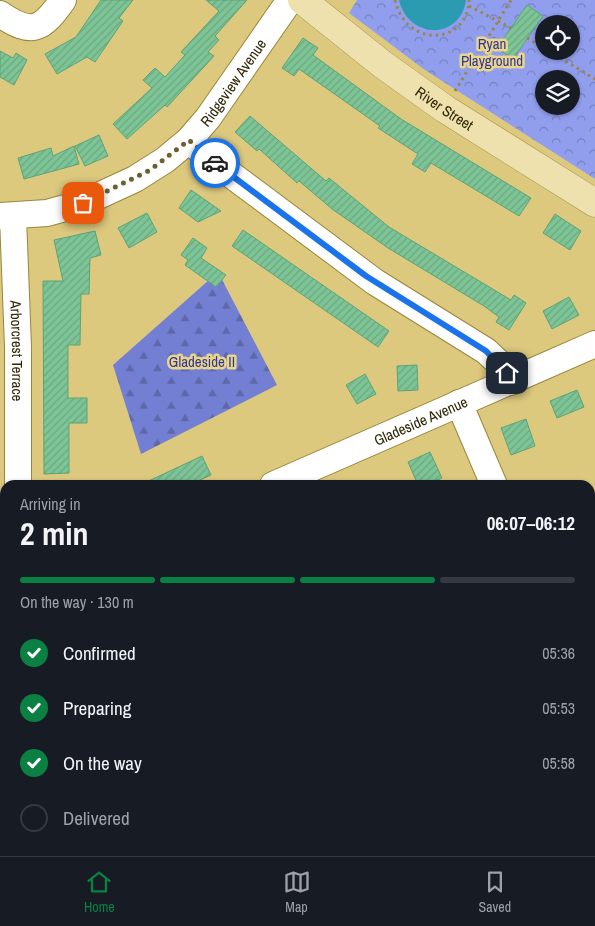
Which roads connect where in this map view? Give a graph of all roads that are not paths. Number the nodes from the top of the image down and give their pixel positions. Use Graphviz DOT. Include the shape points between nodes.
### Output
graph roads {
  1 [pos="63,0"];
  2 [pos="290,0"];
  3 [pos="302,0"];
  4 [pos="0,14"];
  5 [pos="189,140"];
  6 [pos="595,203"];
  7 [pos="6,216"];
  8 [pos="595,344"];
  9 [pos="510,382"];
  10 [pos="459,403"];
  11 [pos="18,480"];
  12 [pos="284,480"];
  13 [pos="492,480"];
  1 -- 4 [label="street" via="47,22 33,28 19,26"];
  2 -- 5 [label="street, Ridgeview Avenue" via="208,118"];
  3 -- 6 [label="main road, River Street" via="444,109"];
  5 -- 7 [label="street, Ridgeview Avenue" via="150,170 83,203 47,213"];
  5 -- 9 [label="street" via="363,274 486,351 501,365"];
  7 -- 11 [label="street, Arborcrest Terrace" via="18,347"];
  8 -- 9 [label="street, Gladeside Avenue"];
  9 -- 10 [label="street, Gladeside Avenue"];
  10 -- 12 [label="street, Gladeside Avenue"];
  10 -- 13 [label="street"];
}
